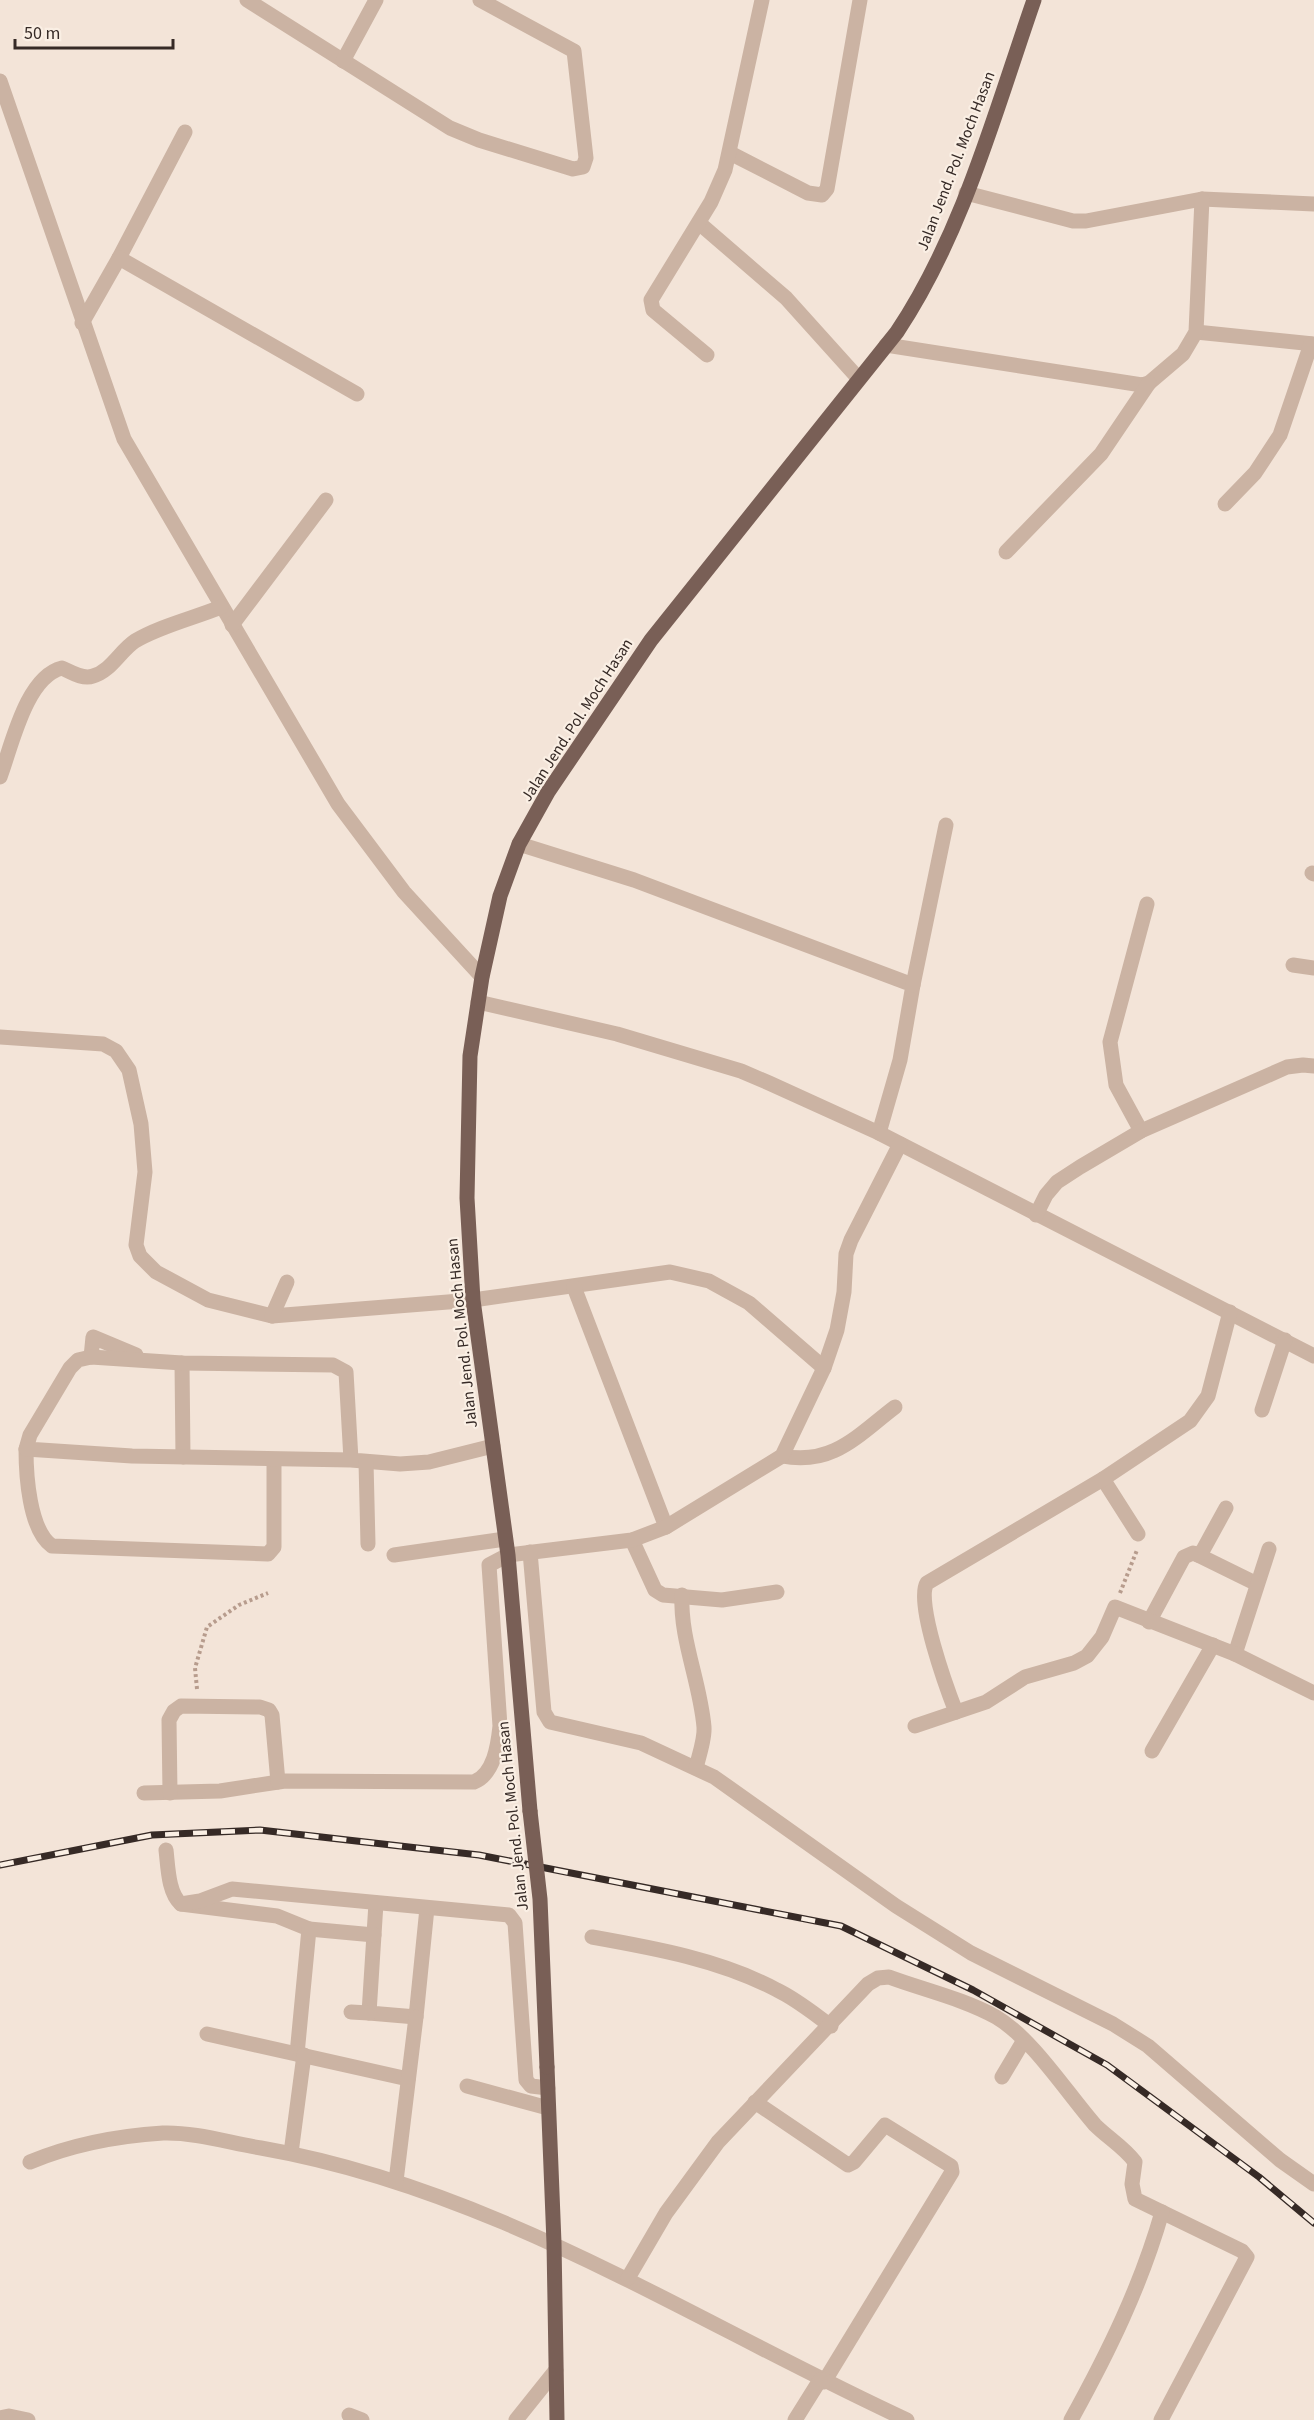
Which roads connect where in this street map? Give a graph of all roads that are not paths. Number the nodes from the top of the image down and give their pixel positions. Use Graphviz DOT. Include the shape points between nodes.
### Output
graph roads {
  1 [pos="376,0"];
  2 [pos="480,0"];
  3 [pos="762,0"];
  4 [pos="860,0"];
  5 [pos="1034,0"];
  6 [pos="254,2"];
  7 [pos="343,61"];
  8 [pos="0,81"];
  9 [pos="4,103"];
  10 [pos="185,132"];
  11 [pos="730,153"];
  12 [pos="966,193"];
  13 [pos="1202,199"];
  14 [pos="1314,204"];
  15 [pos="699,223"];
  16 [pos="119,258"];
  17 [pos="82,323"];
  18 [pos="1196,332"];
  19 [pos="1313,344"];
  20 [pos="886,345"];
  21 [pos="707,356"];
  22 [pos="858,378"];
  23 [pos="1149,383"];
  24 [pos="357,394"];
  25 [pos="327,500"];
  26 [pos="1225,504"];
  27 [pos="1006,552"];
  28 [pos="221,607"];
  29 [pos="232,625"];
  30 [pos="0,777"];
  31 [pos="946,825"];
  32 [pos="519,844"];
  33 [pos="1147,904"];
  34 [pos="1293,965"];
  35 [pos="1314,968"];
  36 [pos="482,977"];
  37 [pos="913,985"];
  38 [pos="478,1002"];
  39 [pos="0,1037"];
  40 [pos="1314,1066"];
  41 [pos="1141,1131"];
  42 [pos="879,1133"];
  43 [pos="900,1144"];
  44 [pos="1036,1215"];
  45 [pos="287,1282"];
  46 [pos="574,1287"];
  47 [pos="473,1300"];
  48 [pos="1230,1312"];
  49 [pos="272,1316"];
  50 [pos="1285,1340"];
  51 [pos="1314,1356"];
  52 [pos="182,1363"];
  53 [pos="824,1368"];
  54 [pos="895,1407"];
  55 [pos="1262,1410"];
  56 [pos="493,1446"];
  57 [pos="26,1449"];
  58 [pos="782,1456"];
  59 [pos="183,1457"];
  60 [pos="274,1460"];
  61 [pos="351,1460"];
  62 [pos="366,1462"];
  63 [pos="1103,1479"];
  64 [pos="1226,1508"];
  65 [pos="666,1527"];
  66 [pos="1138,1534"];
  67 [pos="506,1539"];
  68 [pos="632,1540"];
  69 [pos="368,1544"];
  70 [pos="1269,1549"];
  71 [pos="530,1552"];
  72 [pos="394,1555"];
  73 [pos="508,1555"];
  74 [pos="1198,1555"];
  75 [pos="1257,1584"];
  76 [pos="777,1592"];
  77 [pos="682,1595"];
  78 [pos="1149,1622"];
  79 [pos="1213,1645"];
  80 [pos="1235,1654"];
  81 [pos="1314,1693"];
  82 [pos="956,1712"];
  83 [pos="915,1726"];
  84 [pos="1152,1750"];
  85 [pos="696,1768"];
  86 [pos="278,1782"];
  87 [pos="144,1793"];
  88 [pos="170,1793"];
  89 [pos="166,1850"];
  90 [pos="376,1903"];
  91 [pos="181,1904"];
  92 [pos="427,1908"];
  93 [pos="309,1929"];
  94 [pos="374,1935"];
  95 [pos="592,1937"];
  96 [pos="351,2012"];
  97 [pos="369,2013"];
  98 [pos="416,2017"];
  99 [pos="831,2026"];
  100 [pos="207,2034"];
  101 [pos="1024,2040"];
  102 [pos="301,2055"];
  103 [pos="1002,2077"];
  104 [pos="408,2079"];
  105 [pos="467,2086"];
  106 [pos="541,2087"];
  107 [pos="755,2102"];
  108 [pos="548,2108"];
  109 [pos="291,2154"];
  110 [pos="30,2162"];
  111 [pos="396,2181"];
  112 [pos="1314,2184"];
  113 [pos="1162,2212"];
  114 [pos="554,2243"];
  115 [pos="628,2278"];
  116 [pos="556,2370"];
  117 [pos="822,2381"];
  118 [pos="0,2418"];
  119 [pos="28,2420"];
  120 [pos="516,2420"];
  121 [pos="557,2420"];
  122 [pos="795,2420"];
  123 [pos="907,2420"];
  124 [pos="1071,2420"];
  125 [pos="1161,2420"];
  1 -- 7 [label="street"];
  2 -- 7 [label="street" via="574,51 586,158 583,167 573,170 462,134"];
  3 -- 11 [label="street"];
  4 -- 11 [label="street" via="827,189 822,195 808,193"];
  5 -- 12 [label="main road, Jalan Jend. Pol. Moch Hasan"];
  6 -- 7 [label="street"];
  8 -- 9 [label="street"];
  9 -- 17 [label="street"];
  10 -- 16 [label="street"];
  11 -- 15 [label="street"];
  12 -- 13 [label="street" via="1073,221"];
  12 -- 20 [label="main road, Jalan Jend. Pol. Moch Hasan" via="932,273"];
  13 -- 14 [label="street"];
  13 -- 18 [label="street"];
  15 -- 21 [label="street" via="650,303 653,310"];
  15 -- 22 [label="street" via="786,298"];
  16 -- 17 [label="street"];
  16 -- 24 [label="street"];
  17 -- 28 [label="street" via="124,439"];
  18 -- 19 [label="street"];
  18 -- 23 [label="street" via="1183,354"];
  19 -- 26 [label="street" via="1280,435 1255,473"];
  20 -- 22 [label="main road, Jalan Jend. Pol. Moch Hasan"];
  20 -- 23 [label="street"];
  22 -- 32 [label="main road, Jalan Jend. Pol. Moch Hasan" via="651,639 571,755"];
  23 -- 27 [label="street" via="1101,454"];
  25 -- 29 [label="street"];
  28 -- 29 [label="street"];
  28 -- 30 [label="street" via="136,640 93,677 62,669 46,675 29,697"];
  29 -- 36 [label="street" via="338,804 404,892"];
  31 -- 37 [label="street"];
  32 -- 36 [label="main road, Jalan Jend. Pol. Moch Hasan" via="500,896"];
  32 -- 37 [label="street" via="634,880"];
  33 -- 41 [label="street" via="1110,1042 1116,1084"];
  34 -- 35 [label="street"];
  36 -- 38 [label="main road, Jalan Jend. Pol. Moch Hasan"];
  37 -- 42 [label="street" via="900,1060"];
  38 -- 42 [label="street" via="617,1034 741,1071"];
  38 -- 47 [label="main road, Jalan Jend. Pol. Moch Hasan" via="470,1056 467,1131"];
  39 -- 49 [label="street" via="102,1044 116,1051 129,1070 141,1124 145,1172 136,1245 140,1256 156,1272 208,1300"];
  40 -- 41 [label="street" via="1287,1067"];
  41 -- 44 [label="street" via="1057,1182"];
  42 -- 43 [label="street"];
  43 -- 44 [label="street"];
  43 -- 53 [label="street" via="848,1247 837,1330"];
  44 -- 48 [label="street"];
  45 -- 49 [label="street"];
  46 -- 47 [label="street"];
  46 -- 53 [label="street" via="670,1272 709,1281 749,1303"];
  46 -- 65 [label="street"];
  47 -- 49 [label="street"];
  47 -- 56 [label="main road, Jalan Jend. Pol. Moch Hasan"];
  48 -- 50 [label="street"];
  48 -- 63 [label="street" via="1201,1408 1190,1421"];
  50 -- 51 [label="street"];
  50 -- 55 [label="street"];
  52 -- 57 [label="street" via="91,1357 78,1360 30,1435"];
  52 -- 59 [label="street"];
  52 -- 61 [label="street" via="341,1367 346,1372"];
  53 -- 58 [label="street"];
  54 -- 58 [label="street" via="839,1449 805,1460"];
  56 -- 62 [label="street" via="429,1462"];
  56 -- 67 [label="main road, Jalan Jend. Pol. Moch Hasan"];
  57 -- 59 [label="street"];
  57 -- 60 [label="street" via="27,1490 42,1532 52,1545 268,1554 274,1547"];
  58 -- 65 [label="street"];
  59 -- 60 [label="street"];
  60 -- 61 [label="street"];
  61 -- 62 [label="street"];
  62 -- 69 [label="street"];
  63 -- 66 [label="street"];
  63 -- 82 [label="street" via="927,1583 923,1589 933,1643"];
  64 -- 74 [label="street"];
  65 -- 68 [label="street"];
  67 -- 72 [label="street"];
  67 -- 73 [label="main road, Jalan Jend. Pol. Moch Hasan"];
  68 -- 71 [label="street"];
  68 -- 77 [label="street" via="655,1590 663,1595"];
  70 -- 75 [label="street"];
  71 -- 73 [label="street"];
  71 -- 85 [label="street" via="544,1712 550,1722 641,1743"];
  73 -- 86 [label="street" via="487,1567 500,1726 486,1774 474,1782"];
  73 -- 106 [label="main road, Jalan Jend. Pol. Moch Hasan, bridge" via="540,1899 547,2067"];
  74 -- 75 [label="street"];
  74 -- 78 [label="street" via="1184,1557"];
  75 -- 80 [label="street"];
  76 -- 77 [label="street" via="722,1600"];
  77 -- 85 [label="street" via="684,1637 704,1729"];
  78 -- 79 [label="street"];
  78 -- 82 [label="street" via="1115,1607 1102,1637 1087,1656 1024,1677 986,1702"];
  79 -- 80 [label="street"];
  79 -- 84 [label="street"];
  80 -- 81 [label="street"];
  82 -- 83 [label="street"];
  85 -- 112 [label="street" via="971,1953 1113,2024 1148,2046 1280,2160"];
  86 -- 88 [label="street" via="220,1791"];
  86 -- 88 [label="street" via="269,1710 181,1706 169,1720"];
  87 -- 88 [label="street"];
  89 -- 91 [label="street" via="172,1888"];
  90 -- 91 [label="street" via="232,1889"];
  90 -- 92 [label="street"];
  90 -- 94 [label="street"];
  91 -- 93 [label="street" via="277,1916"];
  92 -- 98 [label="street"];
  92 -- 106 [label="street" via="496,1913 509,1916 515,1923 526,2080"];
  93 -- 94 [label="street"];
  93 -- 102 [label="street"];
  94 -- 97 [label="street"];
  95 -- 99 [label="street" via="664,1950 749,1978 777,1989"];
  96 -- 97 [label="street"];
  97 -- 98 [label="street"];
  98 -- 104 [label="street"];
  99 -- 101 [label="street" via="868,1984 889,1977 995,2016"];
  99 -- 107 [label="street"];
  100 -- 102 [label="street"];
  101 -- 103 [label="street"];
  101 -- 113 [label="street" via="1095,2124 1135,2162 1132,2184 1136,2199"];
  102 -- 104 [label="street"];
  102 -- 109 [label="street"];
  104 -- 111 [label="street"];
  105 -- 108 [label="street"];
  106 -- 108 [label="main road, Jalan Jend. Pol. Moch Hasan"];
  107 -- 115 [label="street" via="692,2175"];
  107 -- 117 [label="street" via="848,2165 885,2125 946,2162 952,2172"];
  108 -- 114 [label="main road, Jalan Jend. Pol. Moch Hasan"];
  109 -- 110 [label="street" via="165,2133 82,2143"];
  109 -- 111 [label="street"];
  111 -- 114 [label="street"];
  113 -- 124 [label="street" via="1111,2349"];
  113 -- 125 [label="street" via="1247,2257"];
  114 -- 115 [label="street"];
  114 -- 116 [label="main road, Jalan Jend. Pol. Moch Hasan"];
  115 -- 117 [label="street"];
  116 -- 120 [label="street"];
  116 -- 121 [label="main road, Jalan Jend. Pol. Moch Hasan"];
  117 -- 122 [label="street"];
  117 -- 123 [label="street"];
  118 -- 119 [label="street"];
}
